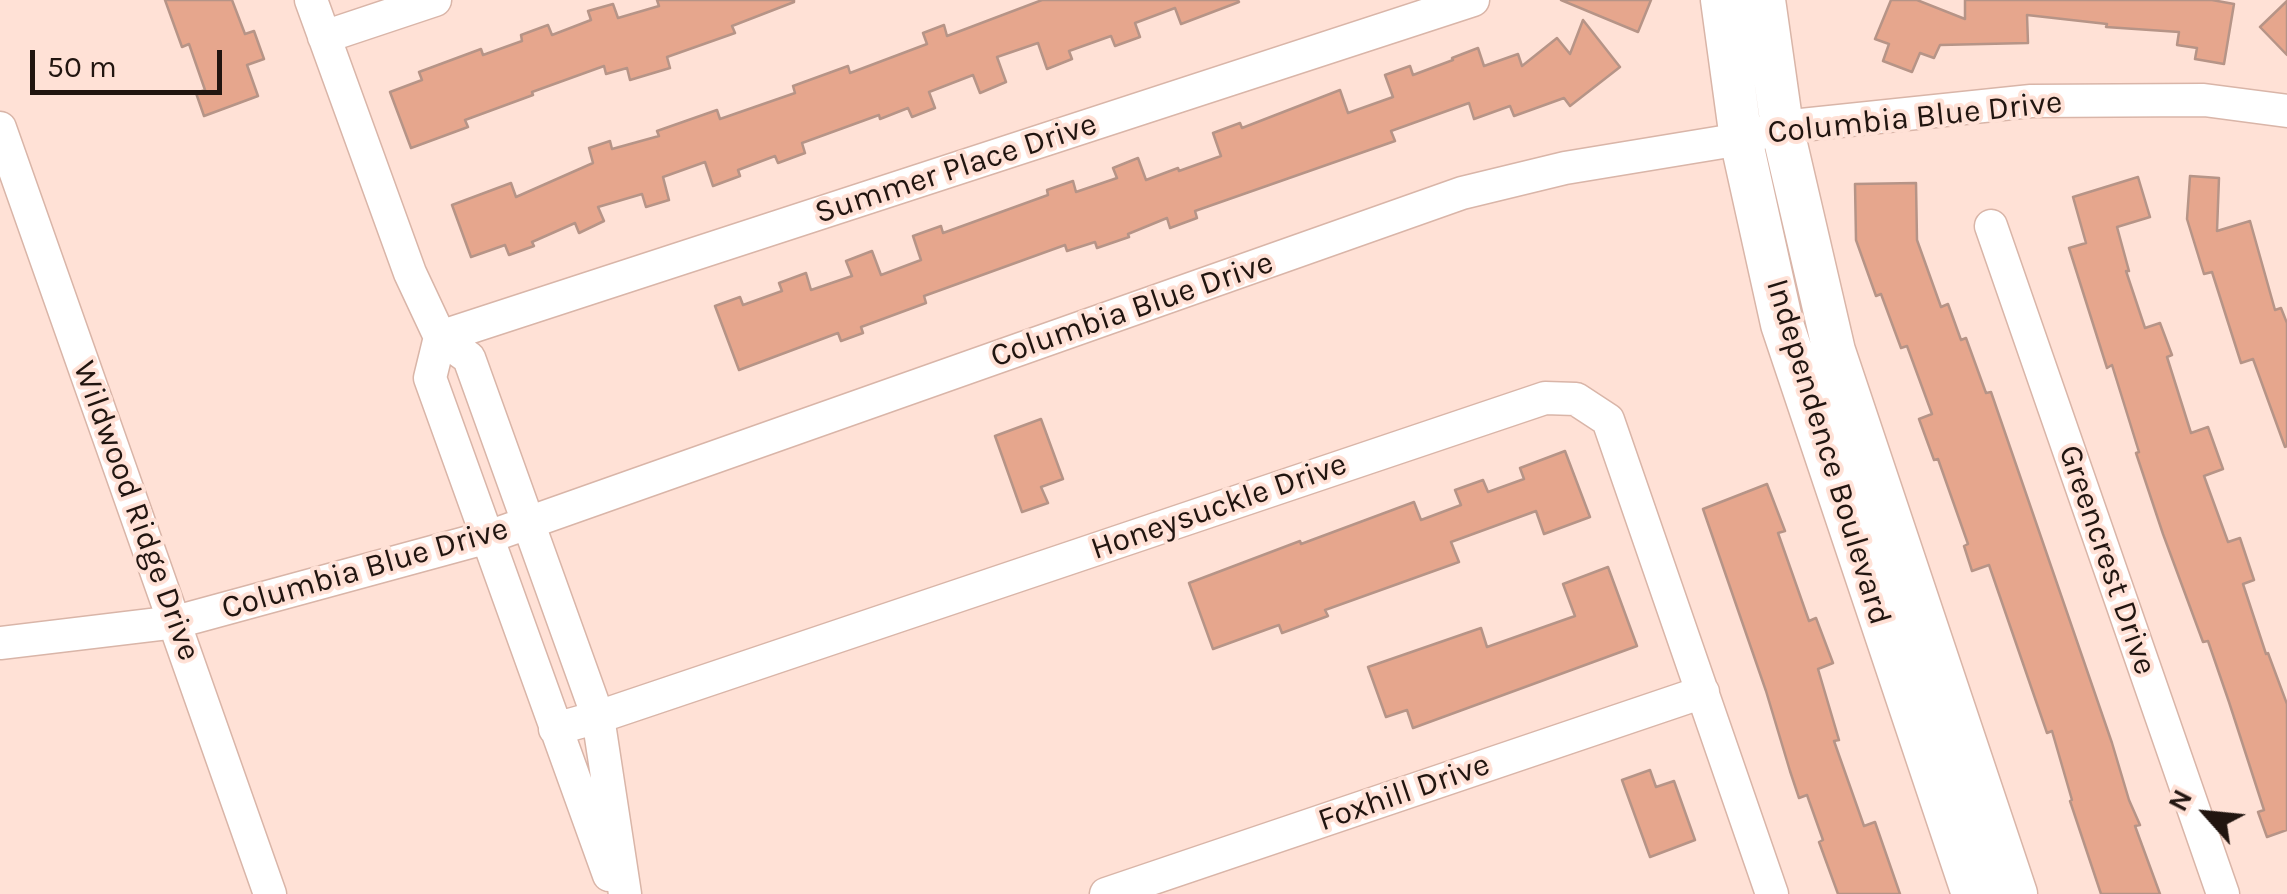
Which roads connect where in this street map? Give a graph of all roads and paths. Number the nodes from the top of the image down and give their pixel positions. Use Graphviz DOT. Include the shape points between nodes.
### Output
graph roads {
  1 [pos="311,0"];
  2 [pos="435,0"];
  3 [pos="1473,0"];
  4 [pos="1722,0"];
  5 [pos="1764,0"];
  6 [pos="324,37"];
  7 [pos="2287,111"];
  8 [pos="1782,127"];
  9 [pos="0,128"];
  10 [pos="1741,138"];
  11 [pos="1990,226"];
  12 [pos="440,337"];
  13 [pos="529,523"];
  14 [pos="488,537"];
  15 [pos="1891,591"];
  16 [pos="176,622"];
  17 [pos="0,643"];
  18 [pos="1702,692"];
  19 [pos="598,717"];
  20 [pos="555,728"];
  21 [pos="270,894"];
  22 [pos="617,894"];
  23 [pos="625,894"];
  24 [pos="1106,894"];
  25 [pos="1772,894"];
  26 [pos="1974,894"];
  27 [pos="2016,894"];
  28 [pos="2223,894"];
  1 -- 6 [label="street"];
  2 -- 6 [label="street"];
  3 -- 12 [label="street, Summer Place Drive"];
  4 -- 10 [label="main road, Independence Boulevard"];
  5 -- 8 [label="main road, Independence Boulevard"];
  6 -- 12 [label="street"];
  7 -- 8 [label="street, Columbia Blue Drive" via="2204,100 2031,102"];
  8 -- 10 [label="street, Columbia Blue Drive"];
  8 -- 15 [label="main road, Independence Boulevard"];
  9 -- 16 [label="street, Wildwood Ridge Drive"];
  10 -- 13 [label="street, Columbia Blue Drive" via="1462,193"];
  10 -- 15 [label="main road, Independence Boulevard" via="1782,324"];
  11 -- 28 [label="street, Greencrest Drive"];
  12 -- 13 [label="street" via="469,358"];
  12 -- 14 [label="street" via="430,378"];
  13 -- 14 [label="street, Columbia Blue Drive"];
  13 -- 19 [label="street"];
  14 -- 16 [label="street, Columbia Blue Drive"];
  14 -- 20 [label="street"];
  15 -- 26 [label="main road, Independence Boulevard"];
  15 -- 27 [label="main road, Independence Boulevard"];
  16 -- 17 [label="street, Columbia Blue Drive"];
  16 -- 21 [label="street, Wildwood Ridge Drive"];
  18 -- 19 [label="street, Honeysuckle Drive" via="1608,420 1576,399 1544,398"];
  18 -- 24 [label="street, Foxhill Drive"];
  18 -- 25 [label="street, Honeysuckle Drive"];
  19 -- 20 [label="street, Honeysuckle Drive"];
  19 -- 23 [label="street"];
  20 -- 22 [label="street"];
}
